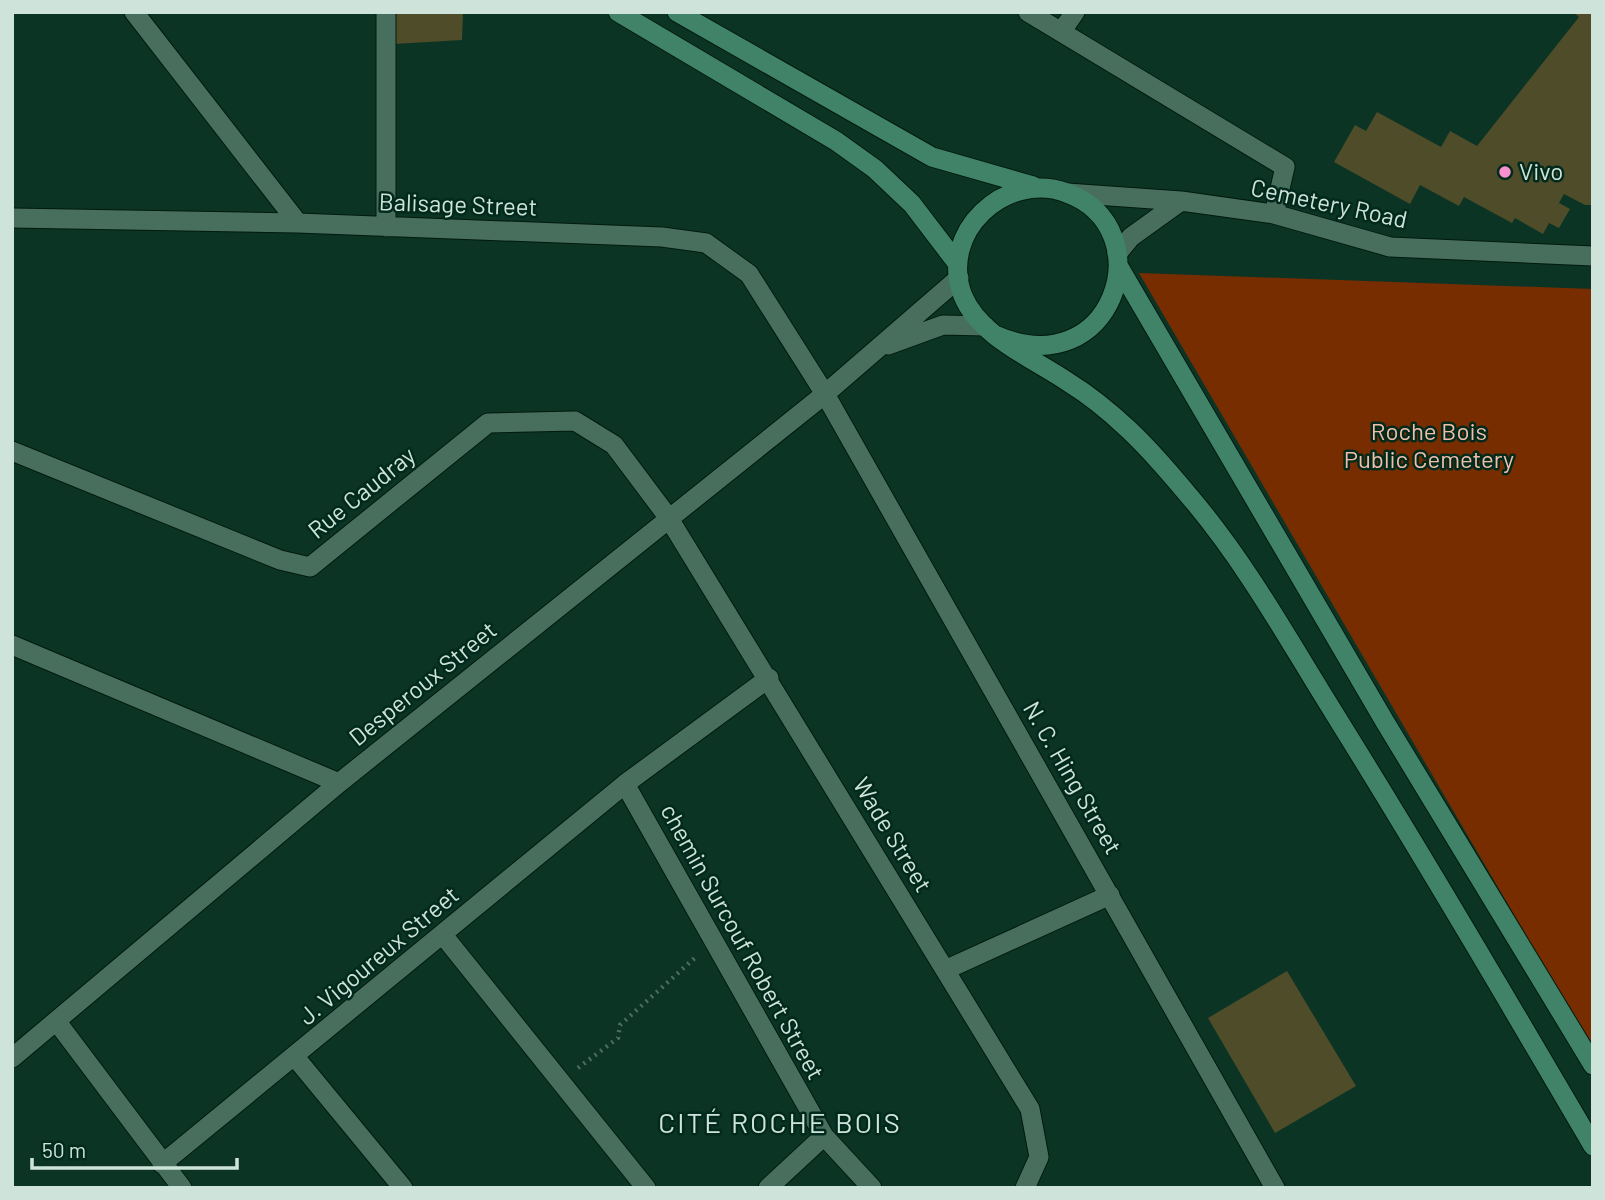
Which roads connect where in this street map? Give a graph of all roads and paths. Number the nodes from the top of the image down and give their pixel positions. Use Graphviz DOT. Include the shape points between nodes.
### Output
graph roads {
  1 [pos="134,12"];
  2 [pos="386,12"];
  3 [pos="618,12"];
  4 [pos="677,12"];
  5 [pos="1028,12"];
  6 [pos="1075,12"];
  7 [pos="1061,32"];
  8 [pos="1041,188"];
  9 [pos="1067,193"];
  10 [pos="1181,201"];
  11 [pos="1274,215"];
  12 [pos="12,218"];
  13 [pos="298,223"];
  14 [pos="386,226"];
  15 [pos="1593,256"];
  16 [pos="1118,260"];
  17 [pos="958,271"];
  18 [pos="990,330"];
  19 [pos="869,354"];
  20 [pos="825,394"];
  21 [pos="12,451"];
  22 [pos="668,517"];
  23 [pos="12,645"];
  24 [pos="769,678"];
  25 [pos="339,783"];
  26 [pos="625,784"];
  27 [pos="1110,895"];
  28 [pos="443,935"];
  29 [pos="713,941"];
  30 [pos="945,970"];
  31 [pos="57,1022"];
  32 [pos="12,1058"];
  33 [pos="295,1058"];
  34 [pos="1593,1065"];
  35 [pos="561,1082"];
  36 [pos="824,1136"];
  37 [pos="1593,1146"];
  38 [pos="162,1164"];
  39 [pos="181,1188"];
  40 [pos="403,1188"];
  41 [pos="646,1188"];
  42 [pos="768,1188"];
  43 [pos="872,1188"];
  44 [pos="1025,1188"];
  45 [pos="1275,1188"];
  1 -- 13 [label="street"];
  2 -- 14 [label="street"];
  3 -- 17 [label="main road" via="836,141 875,169 912,204"];
  4 -- 8 [label="main road" via="932,157"];
  5 -- 7 [label="street"];
  6 -- 7 [label="street"];
  7 -- 11 [label="street" via="1285,167"];
  8 -- 9 [label="main road"];
  8 -- 17 [label="main road" via="1013,191 989,204 972,222"];
  9 -- 10 [label="street, Cemetery Road"];
  9 -- 16 [label="main road" via="1091,207 1108,228"];
  10 -- 11 [label="street, Cemetery Road"];
  10 -- 16 [label="street" via="1130,237"];
  11 -- 15 [label="street, Cemetery Road" via="1390,247"];
  12 -- 13 [label="street, Balisage Street"];
  13 -- 14 [label="street, Balisage Street"];
  14 -- 20 [label="street, Balisage Street" via="662,237 706,243 749,274"];
  16 -- 18 [label="main road" via="1109,306 1091,328 1069,342 1044,347 1018,345"];
  16 -- 34 [label="main road" via="1365,688"];
  17 -- 18 [label="main road" via="963,295 976,318"];
  17 -- 19 [label="street, Desperoux Street"];
  18 -- 19 [label="street" via="943,325"];
  18 -- 37 [label="main road" via="1072,384 1129,429 1253,578"];
  19 -- 20 [label="street, Desperoux Street"];
  20 -- 22 [label="street, Desperoux Street"];
  20 -- 27 [label="street, N. C. Hing Street"];
  21 -- 22 [label="street, Rue Caudray" via="281,560 310,567 488,423 575,421 614,445"];
  22 -- 24 [label="street, Wade Street"];
  22 -- 25 [label="street, Desperoux Street"];
  23 -- 25 [label="street"];
  24 -- 26 [label="street, J. Vigoureux Street"];
  24 -- 30 [label="street, Wade Street"];
  25 -- 31 [label="street, Desperoux Street"];
  26 -- 28 [label="street, J. Vigoureux Street"];
  26 -- 29 [label="street, chemin Surcouf Robert Street"];
  27 -- 30 [label="street"];
  27 -- 45 [label="street, N. C. Hing Street"];
  28 -- 33 [label="street, J. Vigoureux Street"];
  28 -- 35 [label="street"];
  29 -- 35 [label="path" via="620,1025 618,1038"];
  29 -- 36 [label="street, chemin Surcouf Robert Street"];
  30 -- 44 [label="street, Wade Street" via="1030,1109 1039,1157"];
  31 -- 32 [label="street, Desperoux Street"];
  31 -- 38 [label="street"];
  33 -- 38 [label="street, J. Vigoureux Street"];
  33 -- 40 [label="street"];
  35 -- 41 [label="street"];
  36 -- 42 [label="street"];
  36 -- 43 [label="street, chemin Surcouf Robert Street"];
  38 -- 39 [label="street"];
}
